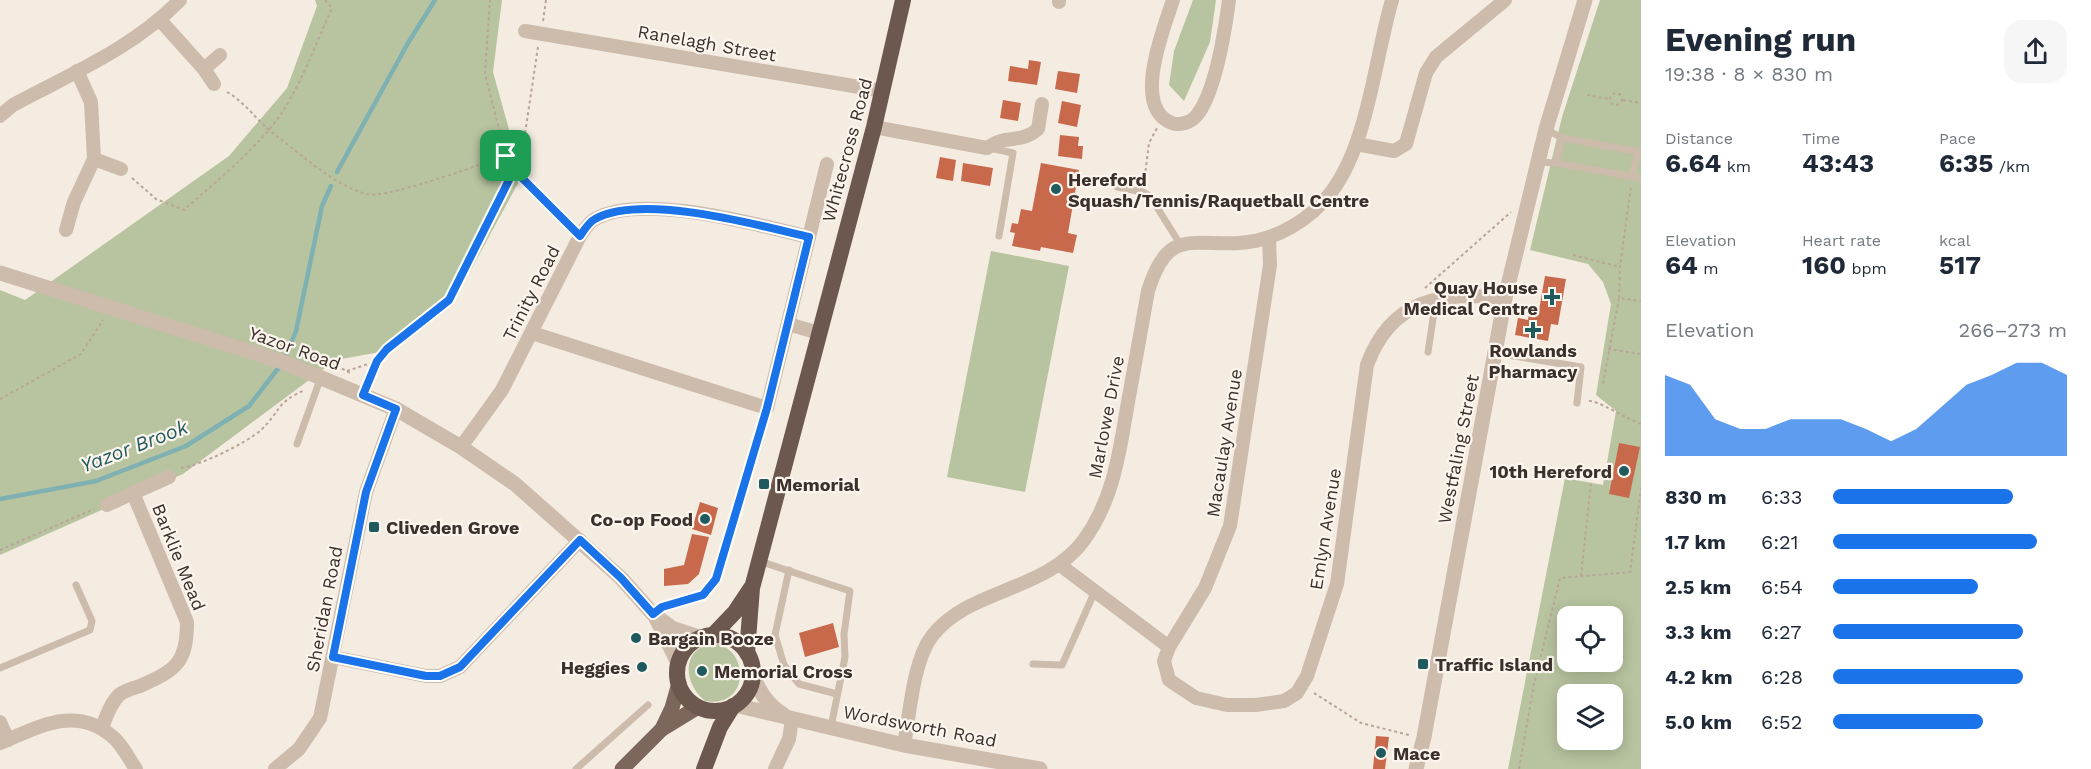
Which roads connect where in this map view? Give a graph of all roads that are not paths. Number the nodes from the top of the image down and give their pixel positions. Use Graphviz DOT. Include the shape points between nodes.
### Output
graph roads {
  1 [pos="180,0"];
  2 [pos="903,0"];
  3 [pos="1173,0"];
  4 [pos="1229,0"];
  5 [pos="1392,0"];
  6 [pos="1505,0"];
  7 [pos="1585,0"];
  8 [pos="160,20"];
  9 [pos="525,31"];
  10 [pos="220,55"];
  11 [pos="204,69"];
  12 [pos="77,71"];
  13 [pos="214,84"];
  14 [pos="883,91"];
  15 [pos="1042,104"];
  16 [pos="0,116"];
  17 [pos="874,128"];
  18 [pos="1546,129"];
  19 [pos="1562,138"];
  20 [pos="1356,144"];
  21 [pos="987,148"];
  22 [pos="1639,151"];
  23 [pos="94,159"];
  24 [pos="1538,162"];
  25 [pos="1556,163"];
  26 [pos="827,164"];
  27 [pos="121,169"];
  28 [pos="1632,177"];
  29 [pos="1641,178"];
  30 [pos="1117,187"];
  31 [pos="66,230"];
  32 [pos="999,236"];
  33 [pos="809,237"];
  34 [pos="1269,238"];
  35 [pos="1180,244"];
  36 [pos="0,273"];
  37 [pos="1436,298"];
  38 [pos="1505,298"];
  39 [pos="788,324"];
  40 [pos="532,333"];
  41 [pos="819,333"];
  42 [pos="1428,352"];
  43 [pos="1496,353"];
  44 [pos="319,381"];
  45 [pos="1577,403"];
  46 [pos="767,408"];
  47 [pos="396,409"];
  48 [pos="297,444"];
  49 [pos="461,447"];
  50 [pos="172,473"];
  51 [pos="133,493"];
  52 [pos="102,504"];
  53 [pos="580,540"];
  54 [pos="759,561"];
  55 [pos="1060,565"];
  56 [pos="789,570"];
  57 [pos="76,585"];
  58 [pos="752,588"];
  59 [pos="1095,591"];
  60 [pos="653,614"];
  61 [pos="707,636"];
  62 [pos="1169,647"];
  63 [pos="747,653"];
  64 [pos="333,657"];
  65 [pos="678,663"];
  66 [pos="1034,664"];
  67 [pos="0,668"];
  68 [pos="753,677"];
  69 [pos="679,683"];
  70 [pos="837,694"];
  71 [pos="648,705"];
  72 [pos="734,706"];
  73 [pos="700,708"];
  74 [pos="792,719"];
  75 [pos="0,722"];
  76 [pos="102,728"];
  77 [pos="830,728"];
  78 [pos="662,729"];
  79 [pos="4,742"];
  80 [pos="904,745"];
  81 [pos="706,763"];
  82 [pos="136,769"];
  83 [pos="275,769"];
  84 [pos="576,769"];
  85 [pos="622,769"];
  86 [pos="775,769"];
  87 [pos="1035,769"];
  88 [pos="1416,769"];
  1 -- 8 [label="street"];
  2 -- 14 [label="highway, Whitecross Road"];
  3 -- 4 [label="street" via="1152,82 1155,106 1162,117 1174,124 1187,123 1197,115 1213,81"];
  5 -- 20 [label="street"];
  6 -- 20 [label="street" via="1436,57 1426,74 1406,144 1394,151"];
  7 -- 18 [label="street, Westfaling Street"];
  8 -- 11 [label="street"];
  8 -- 12 [label="street" via="132,42"];
  9 -- 14 [label="street, Ranelagh Street"];
  10 -- 11 [label="street"];
  11 -- 13 [label="street"];
  12 -- 16 [label="street"];
  12 -- 23 [label="street" via="91,102"];
  14 -- 17 [label="highway, Whitecross Road"];
  15 -- 21 [label="street" via="1038,129 1028,138 999,139"];
  17 -- 21 [label="street"];
  17 -- 41 [label="highway, Whitecross Road"];
  18 -- 19 [label="lane"];
  18 -- 24 [label="street, Westfaling Street"];
  19 -- 22 [label="lane"];
  19 -- 25 [label="lane"];
  20 -- 34 [label="street" via="1332,192 1307,217"];
  21 -- 32 [label="lane" via="1013,153"];
  22 -- 28 [label="lane"];
  23 -- 27 [label="street"];
  23 -- 31 [label="street"];
  24 -- 25 [label="lane"];
  24 -- 38 [label="street, Westfaling Street"];
  25 -- 28 [label="lane"];
  26 -- 33 [label="street"];
  28 -- 29 [label="lane"];
  30 -- 35 [label="lane" via="1143,192 1163,212"];
  33 -- 39 [label="street"];
  33 -- 40 [label="street, Trinity Road" via="713,214 612,212 593,220 580,236"];
  34 -- 35 [label="street"];
  34 -- 62 [label="street, Macaulay Avenue" via="1270,265 1230,525 1205,588"];
  35 -- 55 [label="street, Marlowe Drive" via="1162,257 1148,291 1113,484 1099,519"];
  36 -- 44 [label="street, Yazor Road" via="283,362"];
  37 -- 38 [label="street, Emlyn Avenue"];
  37 -- 42 [label="lane"];
  37 -- 62 [label="street, Emlyn Avenue" via="1394,320 1373,348 1367,365 1337,584 1297,693 1284,701 1256,705 1227,705 1196,698 1169,680 1164,660"];
  38 -- 43 [label="street, Westfaling Street"];
  39 -- 41 [label="street"];
  39 -- 46 [label="street"];
  40 -- 46 [label="street"];
  40 -- 49 [label="street, Trinity Road" via="502,390"];
  41 -- 54 [label="highway, Whitecross Road"];
  43 -- 45 [label="lane" via="1581,367"];
  43 -- 88 [label="street, Westfaling Street"];
  44 -- 47 [label="street, Yazor Road" via="366,389"];
  44 -- 48 [label="lane"];
  46 -- 60 [label="lane" via="716,579 703,595 662,607"];
  47 -- 49 [label="street, Yazor Road"];
  47 -- 64 [label="street, Sheridan Road" via="366,492"];
  49 -- 53 [label="street, Yazor Road" via="515,484"];
  50 -- 51 [label="street"];
  51 -- 52 [label="street, Barklie Mead"];
  51 -- 76 [label="street, Barklie Mead" via="187,622 187,644 182,659 169,673 121,694"];
  53 -- 60 [label="street, Yazor Road"];
  53 -- 64 [label="street" via="460,667 440,676 426,676"];
  54 -- 56 [label="lane"];
  54 -- 58 [label="highway, Whitecross Road"];
  55 -- 59 [label="street"];
  55 -- 80 [label="street, Marlowe Drive" via="956,613 932,636 920,658"];
  56 -- 70 [label="lane" via="775,634 784,665 799,684"];
  56 -- 70 [label="lane" via="850,591 845,657"];
  57 -- 67 [label="lane" via="92,621 90,630"];
  58 -- 61 [label="highway, Whitecross Road" via="735,612"];
  58 -- 63 [label="highway, Whitecross Road"];
  59 -- 62 [label="street"];
  59 -- 66 [label="lane" via="1062,665"];
  60 -- 61 [label="street, Yazor Road" via="672,628"];
  60 -- 65 [label="street, Yazor Road"];
  61 -- 63 [label="highway" via="733,640"];
  61 -- 65 [label="highway" via="687,648"];
  63 -- 68 [label="highway"];
  64 -- 83 [label="street, Sheridan Road" via="320,718 299,749"];
  65 -- 69 [label="highway"];
  68 -- 72 [label="highway" via="749,690"];
  68 -- 74 [label="street, Wordsworth Road" via="761,696"];
  69 -- 73 [label="highway" via="688,700"];
  69 -- 78 [label="main road"];
  70 -- 77 [label="lane"];
  71 -- 84 [label="lane"];
  72 -- 73 [label="highway" via="718,711"];
  72 -- 74 [label="street, Wordsworth Road"];
  72 -- 81 [label="highway" via="720,727"];
  73 -- 78 [label="main road"];
  73 -- 81 [label="highway" via="708,732"];
  74 -- 77 [label="street, Wordsworth Road"];
  74 -- 86 [label="street" via="786,747"];
  75 -- 79 [label="street"];
  76 -- 79 [label="street" via="77,720 57,720"];
  76 -- 82 [label="street" via="116,739"];
  77 -- 80 [label="street, Wordsworth Road"];
  78 -- 85 [label="main road"];
  80 -- 87 [label="street, Wordsworth Road"];
}
